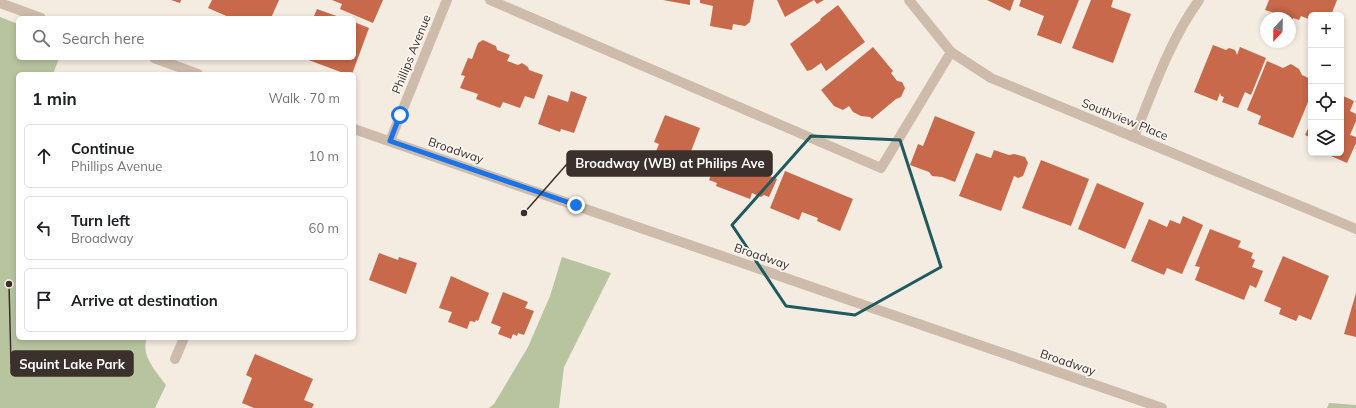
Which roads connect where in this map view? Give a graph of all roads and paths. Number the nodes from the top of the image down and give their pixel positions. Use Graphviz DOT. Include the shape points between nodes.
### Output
graph roads {
  1 [pos="447,0"];
  2 [pos="490,0"];
  3 [pos="909,0"];
  4 [pos="1199,0"];
  5 [pos="0,3"];
  6 [pos="36,16"];
  7 [pos="951,52"];
  8 [pos="160,60"];
  9 [pos="192,72"];
  10 [pos="356,130"];
  11 [pos="1134,137"];
  12 [pos="390,141"];
  13 [pos="1356,228"];
  14 [pos="183,340"];
  15 [pos="175,359"];
  16 [pos="1162,408"];
  1 -- 12 [label="street, Phillips Avenue"];
  2 -- 7 [label="street" via="881,168"];
  3 -- 7 [label="street, Southview Place"];
  4 -- 11 [label="street" via="1169,49"];
  5 -- 6 [label="street"];
  7 -- 11 [label="street, Southview Place" via="991,78"];
  8 -- 9 [label="street"];
  10 -- 12 [label="street, Broadway"];
  11 -- 13 [label="street, Southview Place"];
  12 -- 16 [label="street, Broadway"];
  14 -- 15 [label="street"];
}
